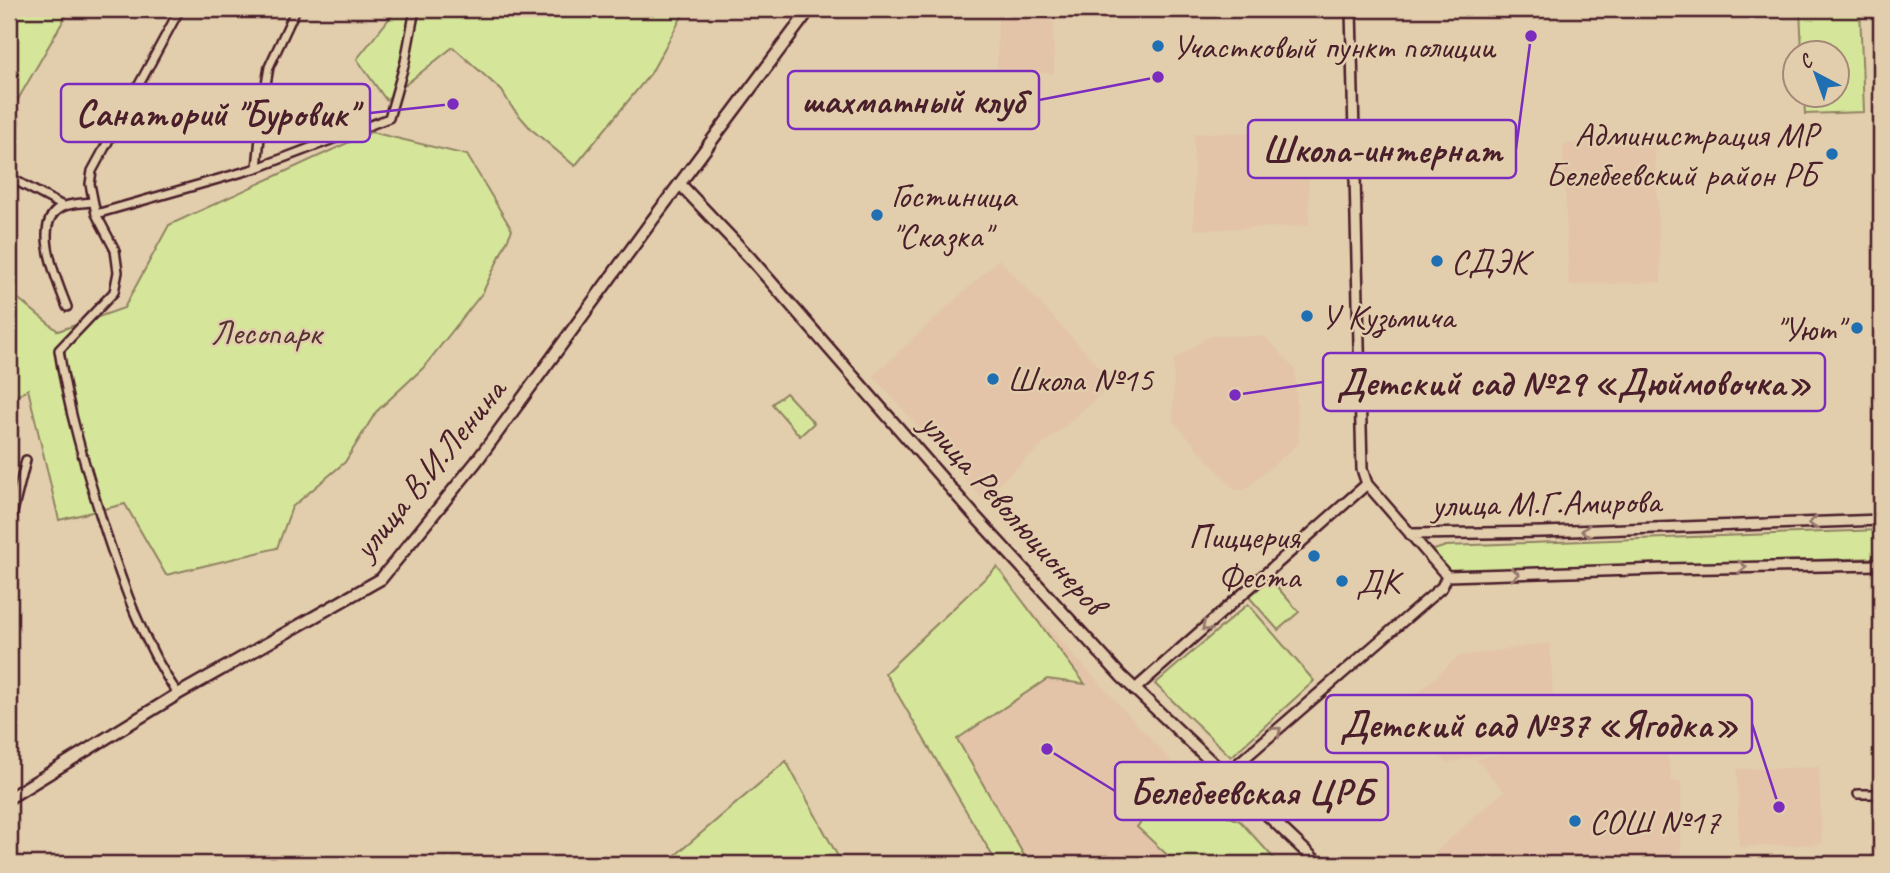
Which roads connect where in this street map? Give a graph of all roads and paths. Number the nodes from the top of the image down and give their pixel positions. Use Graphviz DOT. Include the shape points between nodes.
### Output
graph roads {
  1 [pos="180,9"];
  2 [pos="296,9"];
  3 [pos="415,9"];
  4 [pos="810,9"];
  5 [pos="1351,9"];
  6 [pos="14,123"];
  7 [pos="9,132"];
  8 [pos="257,168"];
  9 [pos="9,177"];
  10 [pos="680,184"];
  11 [pos="92,202"];
  12 [pos="63,206"];
  13 [pos="96,214"];
  14 [pos="66,307"];
  15 [pos="26,460"];
  16 [pos="1367,484"];
  17 [pos="1881,520"];
  18 [pos="9,528"];
  19 [pos="1410,534"];
  20 [pos="1881,565"];
  21 [pos="1447,576"];
  22 [pos="1134,690"];
  23 [pos="178,694"];
  24 [pos="1225,775"];
  25 [pos="1858,794"];
  26 [pos="1881,794"];
  27 [pos="9,798"];
  28 [pos="1319,864"];
  1 -- 11 [label="street" via="92,171"];
  2 -- 8 [label="street" via="269,67"];
  3 -- 8 [label="street" via="389,118"];
  4 -- 10 [label="main road, улица В.И.Ленина"];
  5 -- 16 [label="street" via="1362,469"];
  6 -- 7 [label="street"];
  8 -- 13 [label="street"];
  9 -- 12 [label="street"];
  10 -- 22 [label="main road, улица Революционеров"];
  10 -- 23 [label="main road, улица В.И.Ленина" via="476,462 381,579"];
  11 -- 12 [label="street"];
  11 -- 13 [label="street"];
  12 -- 14 [label="street" via="49,219 46,237"];
  13 -- 23 [label="street" via="115,250 118,272 114,292 59,350 66,393 117,566 161,669"];
  15 -- 18 [label="street"];
  16 -- 19 [label="street"];
  16 -- 22 [label="street, one-way"];
  17 -- 19 [label="street, улица М.Г.Амирова, one-way"];
  19 -- 21 [label="street, улица М.Г.Амирова"];
  21 -- 20 [label="street, улица М.Г.Амирова, one-way"];
  24 -- 21 [label="street, one-way" via="1442,587"];
  22 -- 24 [label="main road, улица Революционеров"];
  23 -- 27 [label="main road, улица В.И.Ленина"];
  24 -- 28 [label="main road, улица Революционеров"];
  25 -- 26 [label="street"];
}
